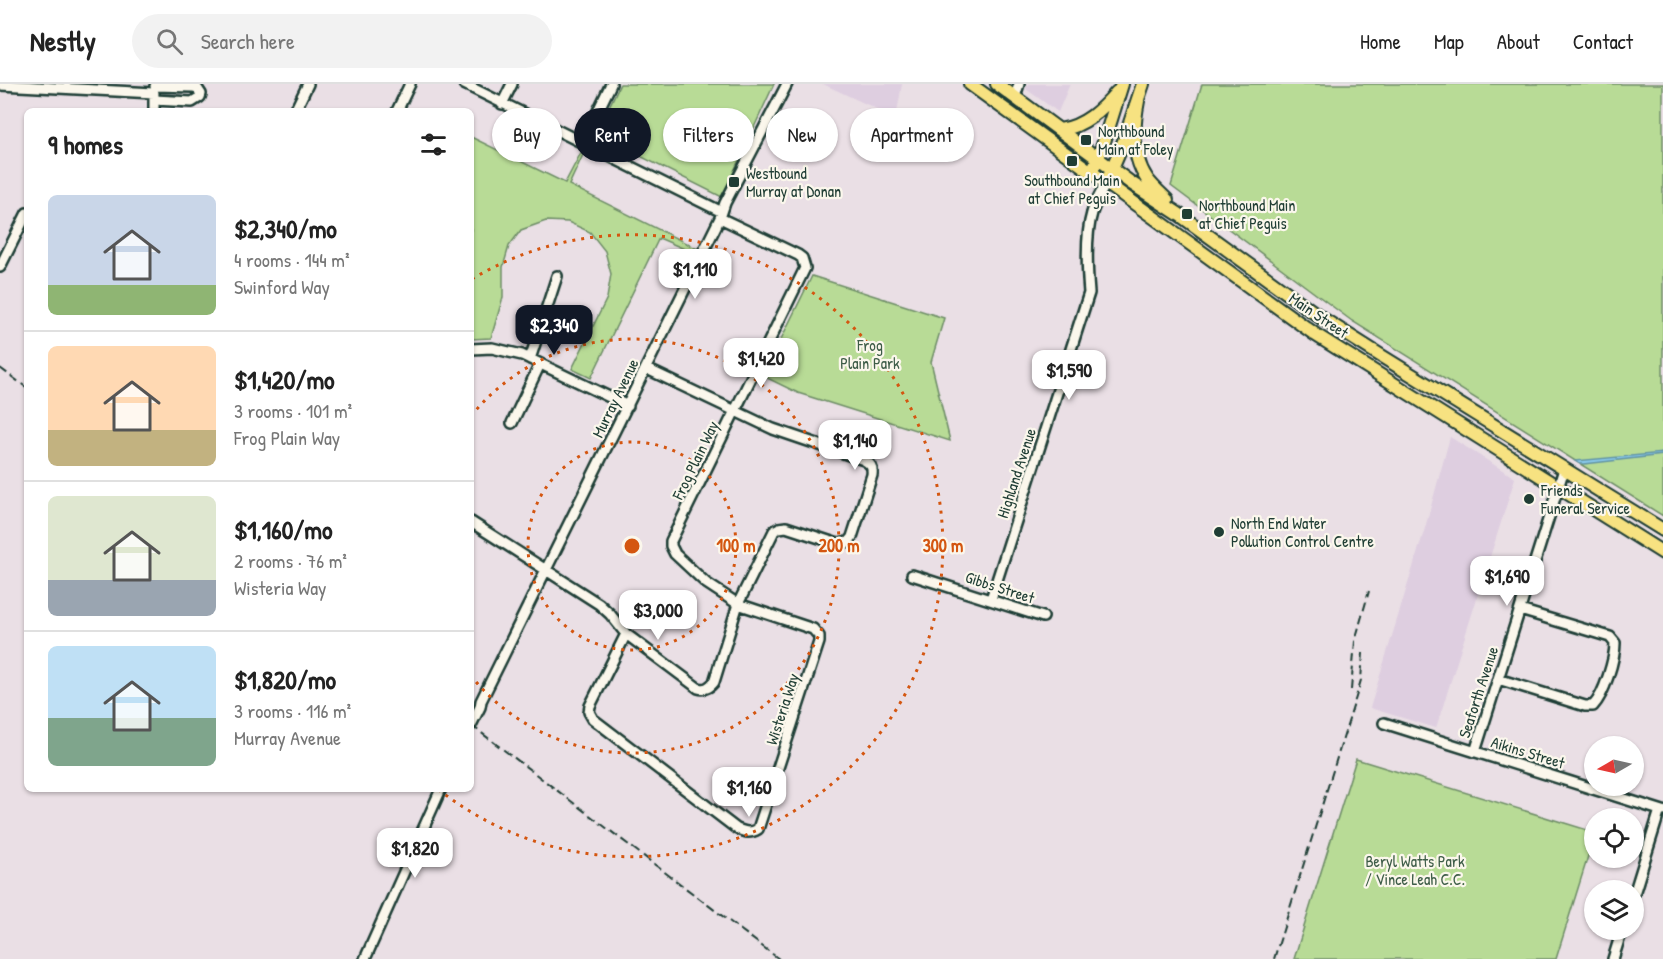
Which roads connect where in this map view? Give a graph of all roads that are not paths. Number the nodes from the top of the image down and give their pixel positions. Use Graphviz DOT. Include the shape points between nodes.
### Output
graph roads {
  1 [pos="308,84"];
  2 [pos="410,84"];
  3 [pos="464,84"];
  4 [pos="512,84"];
  5 [pos="611,84"];
  6 [pos="787,84"];
  7 [pos="970,84"];
  8 [pos="997,84"];
  9 [pos="1019,84"];
  10 [pos="1143,84"];
  11 [pos="0,85"];
  12 [pos="1122,85"];
  13 [pos="155,91"];
  14 [pos="1015,97"];
  15 [pos="1138,101"];
  16 [pos="502,104"];
  17 [pos="154,108"];
  18 [pos="296,108"];
  19 [pos="398,108"];
  20 [pos="599,108"];
  21 [pos="1060,130"];
  22 [pos="574,140"];
  23 [pos="1098,158"];
  24 [pos="617,162"];
  25 [pos="1112,168"];
  26 [pos="1092,173"];
  27 [pos="1106,183"];
  28 [pos="721,215"];
  29 [pos="1180,215"];
  30 [pos="24,219"];
  31 [pos="0,267"];
  32 [pos="557,276"];
  33 [pos="474,349"];
  34 [pos="530,359"];
  35 [pos="540,364"];
  36 [pos="647,369"];
  37 [pos="628,406"];
  38 [pos="735,412"];
  39 [pos="512,423"];
  40 [pos="1564,469"];
  41 [pos="1558,489"];
  42 [pos="474,524"];
  43 [pos="1663,530"];
  44 [pos="1663,553"];
  45 [pos="547,570"];
  46 [pos="912,575"];
  47 [pos="991,599"];
  48 [pos="738,604"];
  49 [pos="1520,610"];
  50 [pos="1043,617"];
  51 [pos="626,634"];
  52 [pos="1498,679"];
  53 [pos="474,719"];
  54 [pos="1384,723"];
  55 [pos="1475,752"];
  56 [pos="440,792"];
  57 [pos="1662,810"];
  58 [pos="1639,880"];
  59 [pos="1619,940"];
  60 [pos="365,959"];
  61 [pos="1613,959"];
  1 -- 18 [label="street"];
  2 -- 19 [label="street"];
  3 -- 16 [label="street"];
  4 -- 16 [label="street"];
  5 -- 20 [label="street"];
  6 -- 28 [label="street, Murray Avenue"];
  7 -- 26 [label="main road, Main Street"];
  8 -- 14 [label="main road, Main Street"];
  9 -- 14 [label="street"];
  10 -- 15 [label="main road"];
  11 -- 13 [label="street"];
  12 -- 21 [label="main road" via="1090,119"];
  12 -- 23 [label="main road"];
  13 -- 17 [label="street"];
  14 -- 21 [label="main road, Main Street"];
  15 -- 25 [label="main road"];
  15 -- 29 [label="main road" via="1134,132 1140,164 1150,183"];
  16 -- 22 [label="street"];
  21 -- 23 [label="main road, Main Street"];
  23 -- 25 [label="main road, Main Street"];
  23 -- 26 [label="main road"];
  24 -- 28 [label="street"];
  25 -- 27 [label="main road"];
  25 -- 29 [label="main road, Main Street"];
  26 -- 27 [label="main road, Main Street"];
  27 -- 41 [label="main road, Main Street" via="1316,335"];
  27 -- 47 [label="street, Highland Avenue" via="1090,221 1089,293"];
  28 -- 36 [label="street, Murray Avenue"];
  28 -- 38 [label="street, Frog Plain Way" via="798,255 806,268"];
  29 -- 40 [label="main road, Main Street" via="1345,333"];
  30 -- 31 [label="street"];
  32 -- 34 [label="street"];
  33 -- 34 [label="street" via="504,350"];
  34 -- 35 [label="street"];
  35 -- 37 [label="street"];
  35 -- 39 [label="street"];
  36 -- 37 [label="street, Murray Avenue"];
  36 -- 38 [label="street"];
  37 -- 45 [label="street, Murray Avenue"];
  38 -- 48 [label="street, Frog Plain Way" via="671,546 706,583"];
  38 -- 48 [label="street" via="864,460 873,469 848,542 838,544 786,527 778,528"];
  40 -- 41 [label="street, Seaforth Avenue"];
  40 -- 43 [label="main road, Main Street"];
  41 -- 44 [label="main road, Main Street"];
  41 -- 49 [label="street, Seaforth Avenue"];
  42 -- 45 [label="street"];
  45 -- 51 [label="street" via="599,604"];
  45 -- 53 [label="street, Murray Avenue"];
  46 -- 47 [label="street, Gibbs Street"];
  47 -- 50 [label="street, Gibbs Street"];
  48 -- 51 [label="street" via="709,688 698,688"];
  48 -- 51 [label="street, Wisteria Way" via="813,629 819,636 760,825 753,832 737,829 590,716 590,706"];
  49 -- 52 [label="street, Seaforth Avenue"];
  49 -- 52 [label="street" via="1610,637 1615,652 1599,700 1593,706"];
  52 -- 55 [label="street, Seaforth Avenue"];
  54 -- 55 [label="street, Aikins Street"];
  55 -- 57 [label="street, Aikins Street"];
  56 -- 60 [label="street"];
  57 -- 58 [label="street"];
  59 -- 61 [label="street"];
}
